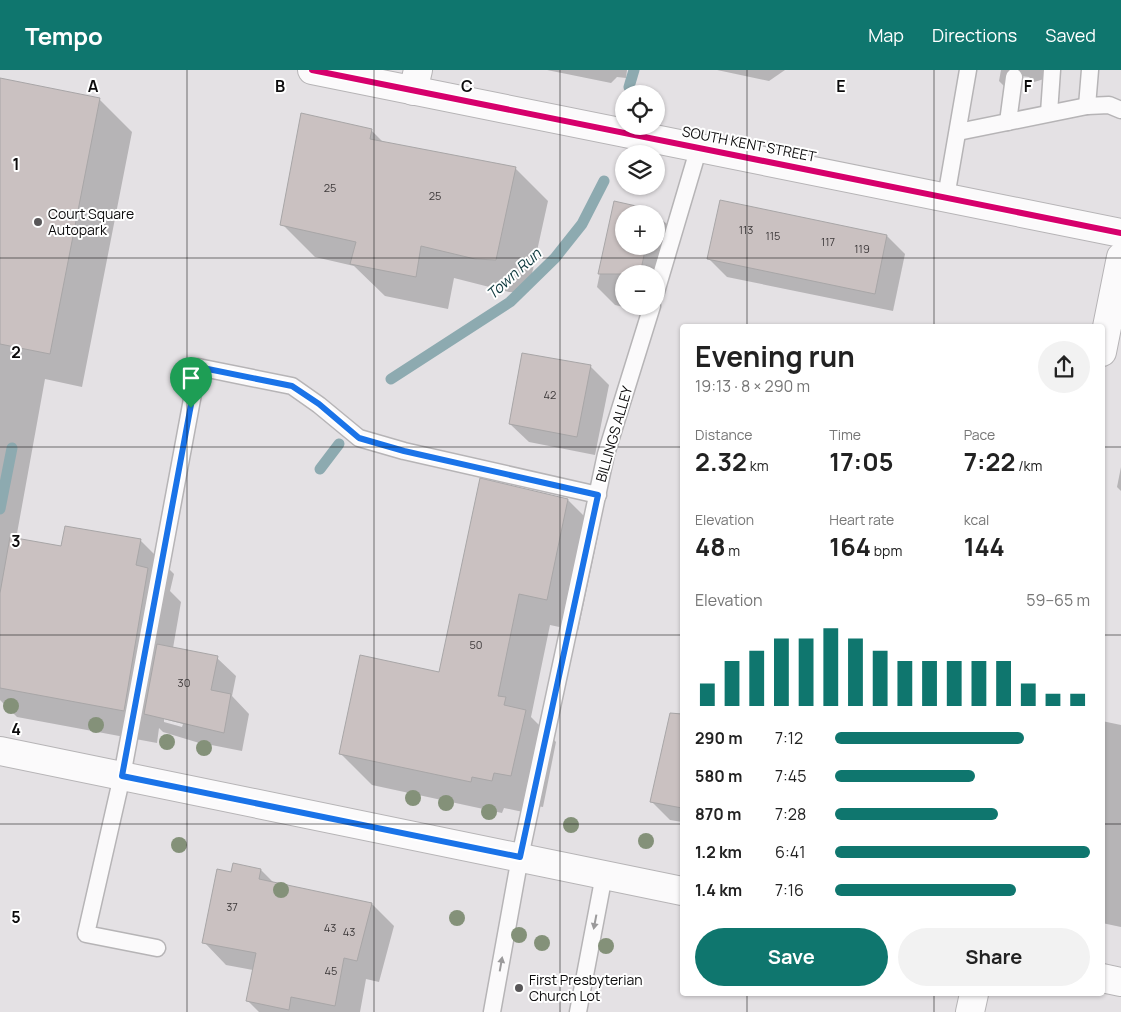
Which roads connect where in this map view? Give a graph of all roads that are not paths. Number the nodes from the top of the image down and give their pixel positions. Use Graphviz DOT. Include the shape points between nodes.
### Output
graph roads {
  1 [pos="312,70"];
  2 [pos="968,70"];
  3 [pos="1052,70"];
  4 [pos="1090,70"];
  5 [pos="1014,77"];
  6 [pos="415,80"];
  7 [pos="1087,106"];
  8 [pos="1121,110"];
  9 [pos="1049,113"];
  10 [pos="1008,122"];
  11 [pos="958,132"];
  12 [pos="700,147"];
  13 [pos="946,197"];
  14 [pos="1121,232"];
  15 [pos="1121,257"];
  16 [pos="664,265"];
  17 [pos="649,315"];
  18 [pos="1105,337"];
  19 [pos="598,495"];
  20 [pos="0,751"];
  21 [pos="122,776"];
  22 [pos="520,857"];
  23 [pos="604,874"];
  24 [pos="680,891"];
  25 [pos="157,948"];
  26 [pos="1105,979"];
  27 [pos="1121,982"];
  28 [pos="974,996"];
  29 [pos="492,1012"];
  30 [pos="578,1012"];
  31 [pos="970,1012"];
  1 -- 6 [label="main road, SOUTH KENT STREET"];
  2 -- 11 [label="lane"];
  3 -- 9 [label="lane"];
  4 -- 7 [label="lane"];
  5 -- 10 [label="lane"];
  6 -- 12 [label="main road, SOUTH KENT STREET"];
  7 -- 8 [label="lane" via="1109,105"];
  7 -- 9 [label="lane"];
  9 -- 10 [label="lane"];
  10 -- 11 [label="lane"];
  11 -- 13 [label="lane"];
  12 -- 13 [label="main road, SOUTH KENT STREET"];
  12 -- 16 [label="lane"];
  13 -- 14 [label="main road, SOUTH KENT STREET"];
  15 -- 18 [label="main road"];
  17 -- 19 [label="lane, BILLINGS ALLEY" via="606,454"];
  19 -- 21 [label="lane" via="359,438 292,386 198,367"];
  19 -- 22 [label="lane, BILLINGS ALLEY"];
  20 -- 21 [label="main road"];
  21 -- 22 [label="main road"];
  21 -- 25 [label="lane" via="86,934"];
  22 -- 23 [label="main road"];
  29 -- 22 [label="lane, BILLINGS ALLEY, one-way"];
  23 -- 24 [label="main road"];
  23 -- 30 [label="lane, one-way"];
  26 -- 27 [label="main road"];
  28 -- 31 [label="main road"];
}
